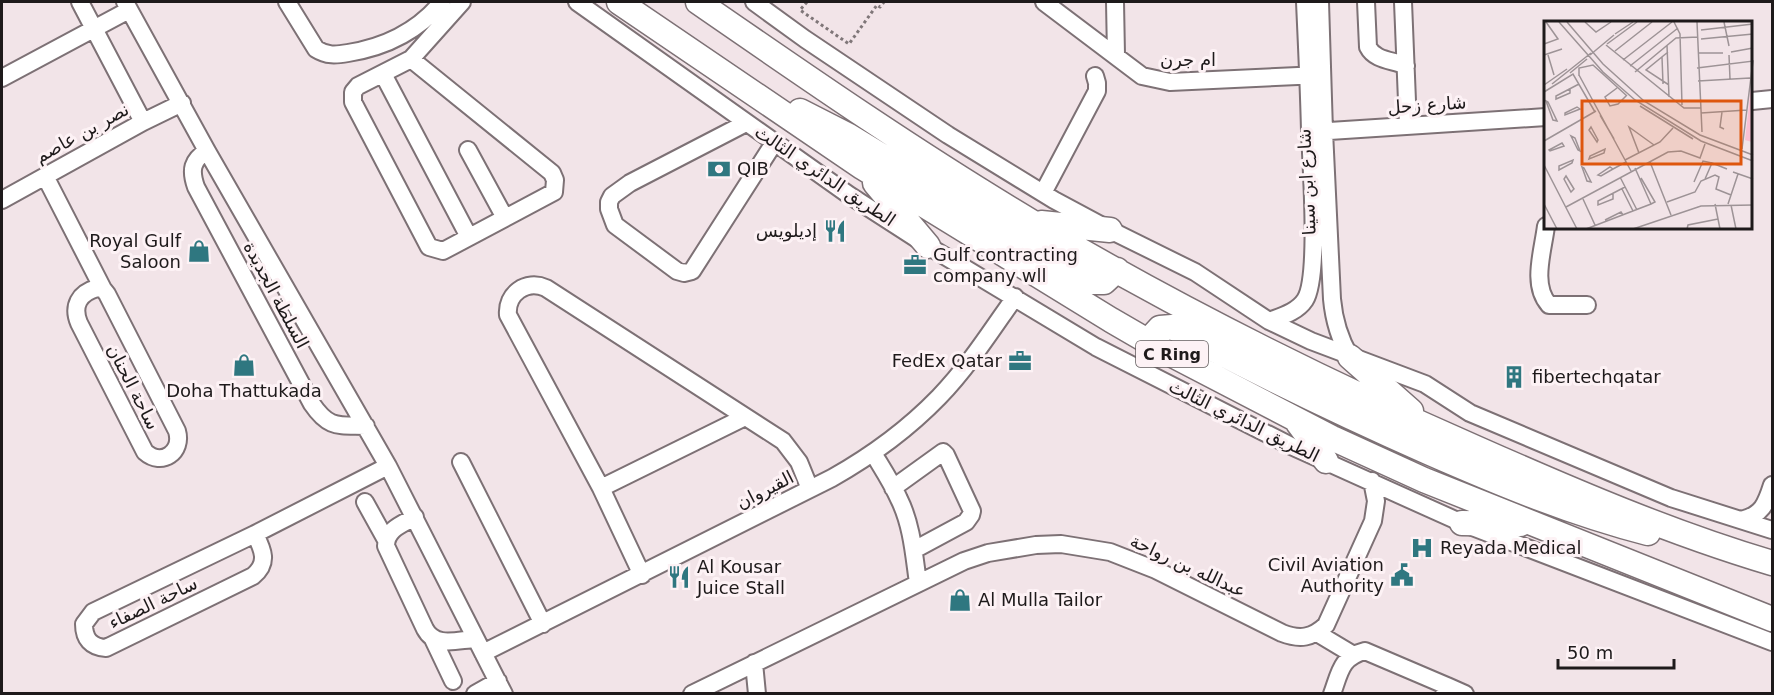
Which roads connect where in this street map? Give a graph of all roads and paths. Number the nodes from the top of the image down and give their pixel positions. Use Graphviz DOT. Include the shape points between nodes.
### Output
graph roads {
  1 [pos="80,2"];
  2 [pos="287,2"];
  3 [pos="442,2"];
  4 [pos="462,2"];
  5 [pos="577,2"];
  6 [pos="619,2"];
  7 [pos="698,2"];
  8 [pos="754,2"];
  9 [pos="807,2"];
  10 [pos="884,2"];
  11 [pos="1044,2"];
  12 [pos="1115,2"];
  13 [pos="1305,2"];
  14 [pos="1320,2"];
  15 [pos="1366,2"];
  16 [pos="1403,2"];
  17 [pos="127,6"];
  18 [pos="94,28"];
  19 [pos="1116,55"];
  20 [pos="411,59"];
  21 [pos="1406,66"];
  22 [pos="383,74"];
  23 [pos="1316,75"];
  24 [pos="1095,76"];
  25 [pos="2,78"];
  26 [pos="735,81"];
  27 [pos="1773,99"];
  28 [pos="1753,101"];
  29 [pos="182,104"];
  30 [pos="1544,117"];
  31 [pos="143,122"];
  32 [pos="746,123"];
  33 [pos="1408,126"];
  34 [pos="1317,131"];
  35 [pos="774,143"];
  36 [pos="468,150"];
  37 [pos="207,151"];
  38 [pos="862,167"];
  39 [pos="45,176"];
  40 [pos="1043,193"];
  41 [pos="2,200"];
  42 [pos="504,218"];
  43 [pos="1032,222"];
  44 [pos="1110,230"];
  45 [pos="1545,230"];
  46 [pos="469,237"];
  47 [pos="928,246"];
  48 [pos="1117,270"];
  49 [pos="103,289"];
  50 [pos="1015,297"];
  51 [pos="1587,305"];
  52 [pos="1269,321"];
  53 [pos="1148,341"];
  54 [pos="1350,357"];
  55 [pos="1293,416"];
  56 [pos="746,417"];
  57 [pos="366,426"];
  58 [pos="1434,430"];
  59 [pos="873,453"];
  60 [pos="1326,461"];
  61 [pos="461,462"];
  62 [pos="388,466"];
  63 [pos="1372,481"];
  64 [pos="1773,485"];
  65 [pos="601,488"];
  66 [pos="893,488"];
  67 [pos="810,489"];
  68 [pos="1409,498"];
  69 [pos="365,502"];
  70 [pos="416,517"];
  71 [pos="1742,520"];
  72 [pos="1373,521"];
  73 [pos="1462,523"];
  74 [pos="1537,525"];
  75 [pos="1773,530"];
  76 [pos="255,534"];
  77 [pos="386,540"];
  78 [pos="914,550"];
  79 [pos="1747,555"];
  80 [pos="1773,563"];
  81 [pos="642,574"];
  82 [pos="918,583"];
  83 [pos="1768,614"];
  84 [pos="543,624"];
  85 [pos="1317,633"];
  86 [pos="433,639"];
  87 [pos="1773,642"];
  88 [pos="479,646"];
  89 [pos="1352,654"];
  90 [pos="754,663"];
  91 [pos="453,681"];
  92 [pos="501,687"];
  93 [pos="1445,690"];
  94 [pos="475,693"];
  95 [pos="692,693"];
  96 [pos="757,693"];
  97 [pos="1332,693"];
  98 [pos="1465,693"];
  1 -- 18 [label="street"];
  2 -- 3 [label="street" via="316,49 334,55 390,42 420,24"];
  4 -- 20 [label="street"];
  5 -- 32 [label="street, الطريق الدائري الثالث"];
  6 -- 26 [label="highway, الطريق الدائري الثالث / C Ring"];
  7 -- 43 [label="highway, C Ring" via="902,141"];
  8 -- 40 [label="street" via="948,135"];
  9 -- 10 [label="path" via="800,10 849,44 877,5 880,7"];
  11 -- 19 [label="street, ام جرن"];
  12 -- 19 [label="street"];
  13 -- 23 [label="street, شارع ابن سينا"];
  14 -- 23 [label="street, شارع ابن سينا"];
  15 -- 21 [label="street" via="1371,53"];
  16 -- 21 [label="street"];
  17 -- 18 [label="street"];
  17 -- 29 [label="street, السلطة الجديدة"];
  18 -- 25 [label="street"];
  18 -- 31 [label="street"];
  19 -- 23 [label="street, ام جرن" via="1142,76 1170,82"];
  20 -- 22 [label="street"];
  20 -- 42 [label="street" via="552,173 554,192"];
  21 -- 33 [label="street"];
  22 -- 46 [label="street"];
  22 -- 46 [label="street" via="358,87 353,92 353,102 429,247 443,251"];
  23 -- 34 [label="street, شارع ابن سينا"];
  24 -- 40 [label="street" via="1097,91"];
  26 -- 38 [label="highway, الطريق الدائري الثالث / C Ring"];
  26 -- 48 [label="highway" via="840,130 1089,282 1104,282"];
  27 -- 28 [label="street"];
  29 -- 31 [label="street, نصر بن عاصم"];
  29 -- 37 [label="street, السلطة الجديدة"];
  30 -- 33 [label="street, شارع زحل"];
  31 -- 39 [label="street, نصر بن عاصم"];
  32 -- 35 [label="street, الطريق الدائري الثالث"];
  32 -- 35 [label="street" via="612,196 609,209 615,225 677,271 692,271"];
  33 -- 34 [label="street, شارع زحل"];
  34 -- 52 [label="street, شارع ابن سينا" via="1310,289 1296,309"];
  34 -- 54 [label="street, شارع ابن سينا" via="1334,320"];
  35 -- 47 [label="street, الطريق الدائري الثالث"];
  36 -- 42 [label="street"];
  37 -- 57 [label="street, السلطة الجديدة"];
  37 -- 57 [label="street, السلطة الجديدة" via="194,164 193,180 312,404 330,424"];
  38 -- 47 [label="highway"];
  38 -- 53 [label="highway, الطريق الدائري الثالث / C Ring"];
  39 -- 41 [label="street, نصر بن عاصم"];
  39 -- 49 [label="street, ساحة الحنان"];
  40 -- 44 [label="street"];
  42 -- 46 [label="street"];
  43 -- 44 [label="highway"];
  43 -- 48 [label="highway, C Ring"];
  44 -- 52 [label="street" via="1195,272"];
  45 -- 51 [label="street" via="1538,285 1543,298 1549,305"];
  47 -- 50 [label="street, الطريق الدائري الثالث"];
  48 -- 58 [label="highway, C Ring" via="1310,373"];
  49 -- 49 [label="street, ساحة الحنان" via="83,294 76,316 145,452 156,458 168,457 176,449 177,431"];
  50 -- 59 [label="street, القيروان" via="940,396"];
  50 -- 60 [label="street, الطريق الدائري الثالث" via="1096,347"];
  52 -- 54 [label="street"];
  53 -- 55 [label="highway, الطريق الدائري الثالث / C Ring"];
  53 -- 79 [label="highway" via="1160,328 1172,327 1313,401 1497,482 1608,523"];
  54 -- 58 [label="highway"];
  54 -- 71 [label="street" via="1425,384 1470,413 1671,498"];
  55 -- 60 [label="highway"];
  55 -- 74 [label="highway, الطريق الدائري الثالث / C Ring" via="1424,480"];
  56 -- 65 [label="street"];
  56 -- 65 [label="street" via="546,288 524,287 508,300 508,315"];
  56 -- 67 [label="street" via="792,450"];
  57 -- 62 [label="street, السلطة الجديدة"];
  58 -- 79 [label="highway, C Ring" via="1620,508"];
  59 -- 66 [label="street"];
  59 -- 67 [label="street, القيروان"];
  60 -- 63 [label="street, الطريق الدائري الثالث"];
  61 -- 84 [label="street"];
  62 -- 70 [label="street, السلطة الجديدة"];
  62 -- 76 [label="street, ساحة الصفاء"];
  63 -- 68 [label="street, الطريق الدائري الثالث"];
  63 -- 72 [label="street" via="1376,501"];
  64 -- 71 [label="street" via="1764,508"];
  65 -- 81 [label="street"];
  66 -- 78 [label="street" via="905,514"];
  66 -- 78 [label="street" via="943,452 972,511 966,522"];
  67 -- 81 [label="street, القيروان"];
  68 -- 72 [label="street" via="1389,505"];
  68 -- 73 [label="street, الطريق الدائري الثالث"];
  69 -- 77 [label="street"];
  70 -- 77 [label="street" via="392,530"];
  70 -- 88 [label="street, السلطة الجديدة"];
  71 -- 75 [label="street"];
  72 -- 85 [label="street" via="1326,625"];
  73 -- 74 [label="highway"];
  73 -- 87 [label="street, الطريق الدائري الثالث"];
  74 -- 83 [label="highway, الطريق الدائري الثالث / C Ring"];
  76 -- 76 [label="street, ساحة الصفاء" via="93,612 84,624 87,639 106,648 253,576 264,556"];
  77 -- 86 [label="street" via="387,551"];
  78 -- 82 [label="street"];
  79 -- 80 [label="highway, C Ring"];
  81 -- 84 [label="street, القيروان"];
  82 -- 85 [label="street, عبدالله بن رواحة" via="964,561 1012,548 1053,544 1086,547 1133,560 1293,638"];
  82 -- 90 [label="street, عبدالله بن رواحة"];
  84 -- 88 [label="street, القيروان"];
  85 -- 89 [label="street"];
  86 -- 88 [label="street"];
  86 -- 91 [label="street"];
  88 -- 92 [label="street, السلطة الجديدة"];
  89 -- 93 [label="street" via="1365,651"];
  89 -- 97 [label="street"];
  90 -- 95 [label="street, عبدالله بن رواحة"];
  90 -- 96 [label="street"];
  92 -- 94 [label="street"];
  93 -- 98 [label="street"];
}
